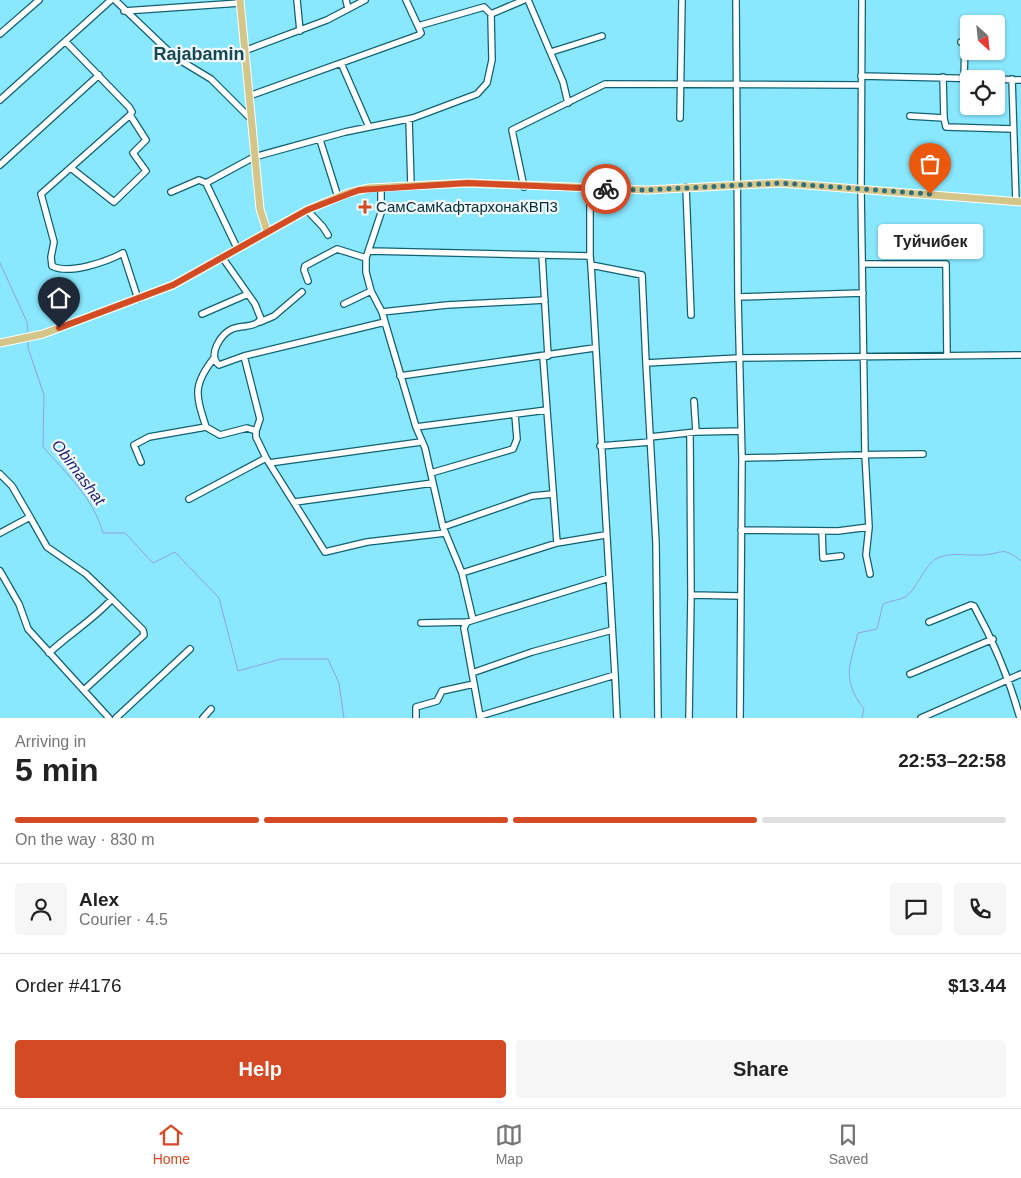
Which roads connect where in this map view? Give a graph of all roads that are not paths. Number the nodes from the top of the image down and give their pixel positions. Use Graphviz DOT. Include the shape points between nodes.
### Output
graph roads {
  1 [pos="39,0"];
  2 [pos="111,0"];
  3 [pos="116,0"];
  4 [pos="297,0"];
  5 [pos="346,0"];
  6 [pos="365,0"];
  7 [pos="406,0"];
  8 [pos="524,0"];
  9 [pos="528,0"];
  10 [pos="682,0"];
  11 [pos="736,0"];
  12 [pos="862,0"];
  13 [pos="240,1"];
  14 [pos="348,8"];
  15 [pos="124,10"];
  16 [pos="492,14"];
  17 [pos="418,26"];
  18 [pos="300,31"];
  19 [pos="0,34"];
  20 [pos="602,36"];
  21 [pos="66,42"];
  22 [pos="244,52"];
  23 [pos="551,52"];
  24 [pos="341,63"];
  25 [pos="99,74"];
  26 [pos="861,76"];
  27 [pos="943,77"];
  28 [pos="960,78"];
  29 [pos="1005,80"];
  30 [pos="1012,80"];
  31 [pos="1021,80"];
  32 [pos="681,83"];
  33 [pos="735,83"];
  34 [pos="861,85"];
  35 [pos="249,96"];
  36 [pos="0,100"];
  37 [pos="568,103"];
  38 [pos="130,115"];
  39 [pos="910,116"];
  40 [pos="680,118"];
  41 [pos="944,118"];
  42 [pos="251,119"];
  43 [pos="409,119"];
  44 [pos="369,127"];
  45 [pos="1013,129"];
  46 [pos="320,140"];
  47 [pos="254,157"];
  48 [pos="0,165"];
  49 [pos="71,168"];
  50 [pos="206,183"];
  51 [pos="736,184"];
  52 [pos="411,186"];
  53 [pos="524,186"];
  54 [pos="381,187"];
  55 [pos="686,187"];
  56 [pos="590,188"];
  57 [pos="861,189"];
  58 [pos="171,192"];
  59 [pos="338,197"];
  60 [pos="1019,202"];
  61 [pos="307,210"];
  62 [pos="267,231"];
  63 [pos="328,235"];
  64 [pos="237,248"];
  65 [pos="369,251"];
  66 [pos="542,255"];
  67 [pos="590,256"];
  68 [pos="222,257"];
  69 [pos="366,258"];
  70 [pos="863,264"];
  71 [pos="591,265"];
  72 [pos="308,281"];
  73 [pos="371,291"];
  74 [pos="302,292"];
  75 [pos="863,293"];
  76 [pos="248,294"];
  77 [pos="738,297"];
  78 [pos="138,299"];
  79 [pos="545,300"];
  80 [pos="344,304"];
  81 [pos="382,312"];
  82 [pos="202,314"];
  83 [pos="691,315"];
  84 [pos="260,322"];
  85 [pos="385,322"];
  86 [pos="0,343"];
  87 [pos="594,348"];
  88 [pos="947,355"];
  89 [pos="1021,355"];
  90 [pos="244,356"];
  91 [pos="548,356"];
  92 [pos="864,357"];
  93 [pos="214,358"];
  94 [pos="739,358"];
  95 [pos="646,363"];
  96 [pos="400,376"];
  97 [pos="694,401"];
  98 [pos="547,410"];
  99 [pos="515,415"];
  100 [pos="206,427"];
  101 [pos="416,427"];
  102 [pos="256,431"];
  103 [pos="741,431"];
  104 [pos="693,432"];
  105 [pos="650,439"];
  106 [pos="421,442"];
  107 [pos="600,446"];
  108 [pos="865,454"];
  109 [pos="923,454"];
  110 [pos="742,458"];
  111 [pos="268,460"];
  112 [pos="141,462"];
  113 [pos="0,474"];
  114 [pos="431,474"];
  115 [pos="433,483"];
  116 [pos="553,494"];
  117 [pos="189,499"];
  118 [pos="295,502"];
  119 [pos="30,517"];
  120 [pos="869,527"];
  121 [pos="444,530"];
  122 [pos="741,530"];
  123 [pos="822,531"];
  124 [pos="0,533"];
  125 [pos="605,535"];
  126 [pos="557,543"];
  127 [pos="840,556"];
  128 [pos="0,570"];
  129 [pos="462,573"];
  130 [pos="870,574"];
  131 [pos="609,578"];
  132 [pos="691,595"];
  133 [pos="740,596"];
  134 [pos="112,599"];
  135 [pos="470,621"];
  136 [pos="928,622"];
  137 [pos="421,623"];
  138 [pos="612,630"];
  139 [pos="993,640"];
  140 [pos="190,648"];
  141 [pos="49,653"];
  142 [pos="472,673"];
  143 [pos="910,674"];
  144 [pos="1021,674"];
  145 [pos="615,675"];
  146 [pos="1010,680"];
  147 [pos="474,684"];
  148 [pos="84,690"];
  149 [pos="211,709"];
  150 [pos="480,717"];
  151 [pos="109,718"];
  152 [pos="116,718"];
  153 [pos="202,718"];
  154 [pos="416,718"];
  155 [pos="617,718"];
  156 [pos="658,718"];
  157 [pos="689,718"];
  158 [pos="740,718"];
  159 [pos="921,718"];
  160 [pos="1020,718"];
  1 -- 19 [label="street"];
  2 -- 21 [label="street"];
  3 -- 15 [label="street"];
  4 -- 18 [label="street"];
  5 -- 14 [label="street"];
  6 -- 14 [label="street"];
  7 -- 17 [label="street"];
  8 -- 16 [label="street"];
  9 -- 23 [label="street"];
  10 -- 32 [label="street"];
  11 -- 33 [label="street"];
  12 -- 26 [label="street"];
  13 -- 15 [label="street"];
  13 -- 22 [label="main road"];
  14 -- 18 [label="street"];
  15 -- 42 [label="street" via="178,59 211,79"];
  16 -- 17 [label="street" via="484,7"];
  16 -- 43 [label="street" via="492,60 483,89"];
  17 -- 24 [label="street" via="419,36"];
  18 -- 22 [label="street"];
  20 -- 23 [label="street"];
  21 -- 25 [label="street"];
  21 -- 36 [label="street"];
  22 -- 35 [label="main road"];
  23 -- 37 [label="street"];
  24 -- 35 [label="street"];
  24 -- 44 [label="street"];
  25 -- 38 [label="street" via="129,107"];
  25 -- 48 [label="street"];
  26 -- 27 [label="street"];
  26 -- 34 [label="street"];
  27 -- 28 [label="street"];
  27 -- 41 [label="street"];
  29 -- 30 [label="street"];
  30 -- 31 [label="street"];
  30 -- 45 [label="street"];
  32 -- 33 [label="street"];
  32 -- 37 [label="street" via="605,84"];
  32 -- 40 [label="street"];
  33 -- 34 [label="street"];
  33 -- 51 [label="street"];
  34 -- 57 [label="street"];
  35 -- 42 [label="main road"];
  37 -- 53 [label="street" via="512,130"];
  38 -- 49 [label="street"];
  38 -- 49 [label="street" via="146,139 133,153 146,171 114,202"];
  39 -- 41 [label="street"];
  41 -- 45 [label="street" via="946,127"];
  42 -- 47 [label="main road"];
  43 -- 44 [label="street"];
  43 -- 52 [label="street"];
  44 -- 46 [label="street"];
  45 -- 60 [label="street"];
  46 -- 47 [label="street"];
  46 -- 59 [label="street"];
  47 -- 50 [label="street"];
  47 -- 62 [label="main road" via="260,209"];
  49 -- 78 [label="street" via="41,194 54,242 52,266 59,270 91,265 123,253"];
  50 -- 58 [label="street" via="199,180"];
  50 -- 64 [label="street"];
  51 -- 55 [label="main road"];
  51 -- 57 [label="main road" via="780,183"];
  51 -- 77 [label="street"];
  52 -- 53 [label="main road" via="468,183"];
  52 -- 54 [label="main road"];
  53 -- 56 [label="main road"];
  54 -- 59 [label="main road"];
  54 -- 65 [label="street" via="381,212"];
  55 -- 56 [label="main road" via="647,190"];
  55 -- 83 [label="street"];
  56 -- 67 [label="street"];
  57 -- 60 [label="main road"];
  57 -- 70 [label="street"];
  59 -- 61 [label="main road"];
  61 -- 62 [label="main road"];
  61 -- 63 [label="street"];
  62 -- 64 [label="main road"];
  64 -- 68 [label="main road"];
  65 -- 66 [label="street"];
  65 -- 69 [label="street"];
  66 -- 67 [label="street"];
  66 -- 79 [label="street"];
  67 -- 71 [label="street"];
  68 -- 76 [label="street"];
  68 -- 78 [label="main road" via="173,285"];
  69 -- 72 [label="street" via="337,249 305,266"];
  69 -- 73 [label="street"];
  70 -- 75 [label="street"];
  70 -- 88 [label="street" via="946,264"];
  71 -- 87 [label="street"];
  71 -- 95 [label="street" via="642,275"];
  73 -- 80 [label="street"];
  73 -- 81 [label="street"];
  74 -- 84 [label="street" via="274,316"];
  75 -- 77 [label="street"];
  75 -- 92 [label="street"];
  76 -- 82 [label="street"];
  76 -- 84 [label="street"];
  77 -- 94 [label="street"];
  78 -- 86 [label="main road" via="43,334"];
  79 -- 81 [label="street"];
  79 -- 91 [label="street"];
  81 -- 85 [label="street"];
  84 -- 93 [label="street" via="225,334 214,351"];
  85 -- 90 [label="street"];
  85 -- 96 [label="street"];
  87 -- 91 [label="street"];
  87 -- 107 [label="street"];
  88 -- 89 [label="street"];
  88 -- 92 [label="street"];
  90 -- 93 [label="street" via="219,365"];
  90 -- 102 [label="street" via="260,419"];
  91 -- 96 [label="street"];
  91 -- 98 [label="street" via="544,357"];
  92 -- 94 [label="street"];
  92 -- 108 [label="street"];
  93 -- 100 [label="street" via="201,375 197,392"];
  94 -- 95 [label="street"];
  94 -- 103 [label="street"];
  95 -- 105 [label="street"];
  96 -- 101 [label="street"];
  97 -- 104 [label="street"];
  98 -- 99 [label="street"];
  98 -- 116 [label="street"];
  99 -- 101 [label="street"];
  99 -- 114 [label="street" via="517,439 513,449"];
  100 -- 102 [label="street" via="220,435 247,428"];
  100 -- 112 [label="street" via="149,437 134,445"];
  101 -- 106 [label="street"];
  102 -- 111 [label="street"];
  103 -- 104 [label="street"];
  103 -- 110 [label="street"];
  104 -- 105 [label="street"];
  104 -- 132 [label="street"];
  105 -- 107 [label="street"];
  105 -- 156 [label="street" via="656,543"];
  106 -- 111 [label="street"];
  106 -- 114 [label="street"];
  107 -- 125 [label="street"];
  108 -- 109 [label="street"];
  108 -- 110 [label="street"];
  108 -- 120 [label="street"];
  110 -- 122 [label="street"];
  111 -- 117 [label="street"];
  111 -- 118 [label="street"];
  113 -- 119 [label="street" via="12,486"];
  114 -- 115 [label="street"];
  115 -- 118 [label="street"];
  115 -- 121 [label="street"];
  116 -- 121 [label="street" via="532,496"];
  116 -- 126 [label="street"];
  118 -- 121 [label="street" via="325,552"];
  119 -- 124 [label="street"];
  119 -- 134 [label="street" via="46,547 86,574"];
  120 -- 123 [label="street"];
  120 -- 130 [label="street" via="866,555"];
  121 -- 129 [label="street"];
  122 -- 123 [label="street"];
  122 -- 133 [label="street"];
  123 -- 127 [label="street" via="824,558"];
  125 -- 126 [label="street"];
  125 -- 131 [label="street"];
  126 -- 129 [label="street"];
  128 -- 141 [label="street" via="19,604 28,629"];
  129 -- 135 [label="street"];
  131 -- 135 [label="street"];
  131 -- 138 [label="street"];
  132 -- 133 [label="street"];
  132 -- 157 [label="street"];
  133 -- 158 [label="street"];
  134 -- 141 [label="street"];
  134 -- 148 [label="street" via="144,635"];
  135 -- 137 [label="street"];
  135 -- 142 [label="street" via="464,628"];
  136 -- 139 [label="street" via="971,605"];
  138 -- 142 [label="street"];
  138 -- 145 [label="street"];
  139 -- 143 [label="street"];
  139 -- 146 [label="street"];
  140 -- 152 [label="street"];
  141 -- 148 [label="street"];
  142 -- 147 [label="street"];
  144 -- 146 [label="street"];
  145 -- 150 [label="street"];
  145 -- 155 [label="street"];
  146 -- 159 [label="street"];
  146 -- 160 [label="street"];
  147 -- 150 [label="street"];
  147 -- 154 [label="street" via="442,691 437,700 416,707"];
  148 -- 151 [label="street"];
  149 -- 153 [label="street"];
}
